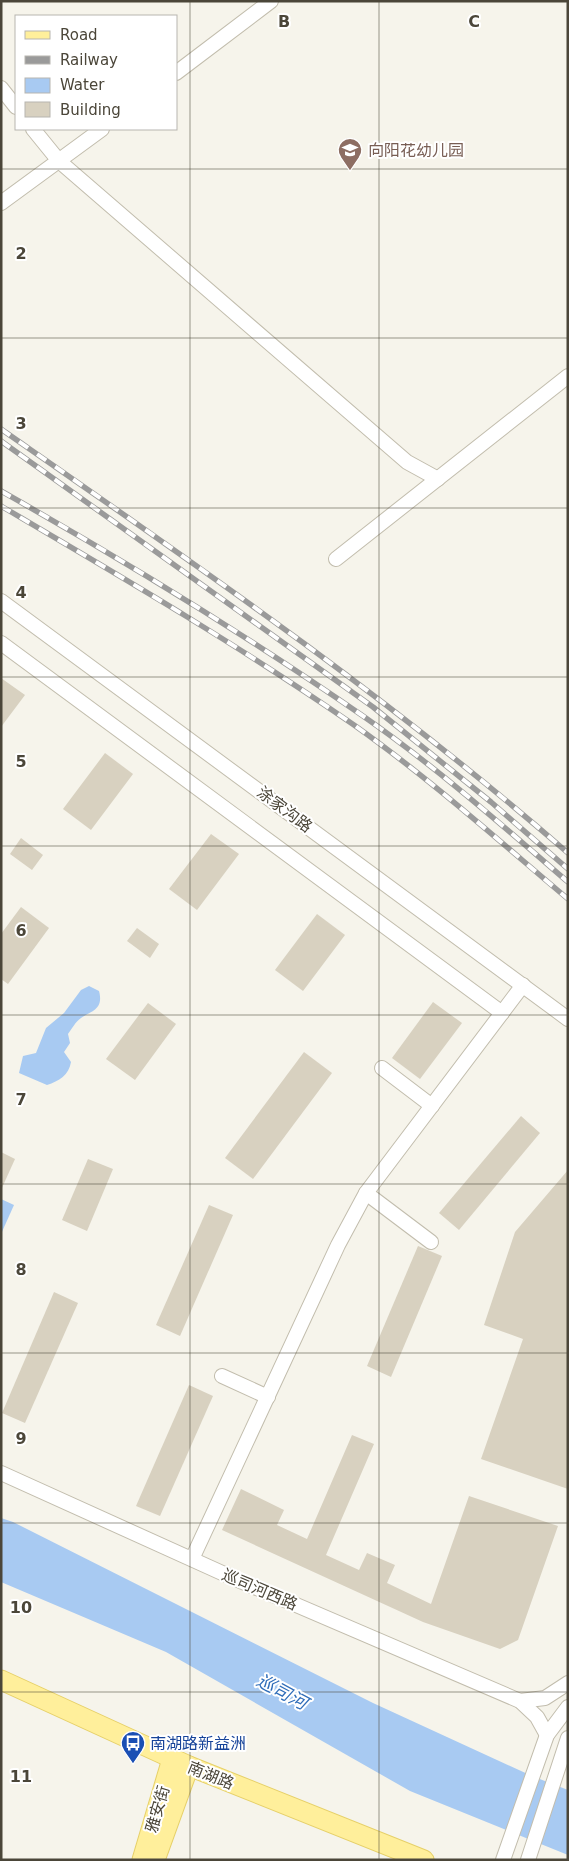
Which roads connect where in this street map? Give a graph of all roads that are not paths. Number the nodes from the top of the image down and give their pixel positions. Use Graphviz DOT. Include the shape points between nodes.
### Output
graph roads {
  1 [pos="271,1"];
  2 [pos="178,71"];
  3 [pos="1,88"];
  4 [pos="15,106"];
  5 [pos="35,130"];
  6 [pos="101,130"];
  7 [pos="59,161"];
  8 [pos="1,203"];
  9 [pos="568,376"];
  10 [pos="438,478"];
  11 [pos="336,559"];
  12 [pos="2,604"];
  13 [pos="1,643"];
  14 [pos="522,985"];
  15 [pos="502,1013"];
  16 [pos="568,1019"];
  17 [pos="382,1068"];
  18 [pos="432,1106"];
  19 [pos="366,1193"];
  20 [pos="431,1242"];
  21 [pos="222,1376"];
  22 [pos="268,1397"];
  23 [pos="1,1473"];
  24 [pos="192,1560"];
  25 [pos="1,1680"];
  26 [pos="568,1683"];
  27 [pos="520,1701"];
  28 [pos="568,1707"];
  29 [pos="546,1735"];
  30 [pos="568,1738"];
  31 [pos="568,1742"];
  32 [pos="180,1762"];
  33 [pos="142,1860"];
  34 [pos="155,1860"];
  35 [pos="424,1860"];
  36 [pos="503,1860"];
  37 [pos="528,1860"];
  1 -- 2 [label="street"];
  3 -- 4 [label="street"];
  5 -- 7 [label="street"];
  6 -- 7 [label="street"];
  7 -- 8 [label="street"];
  7 -- 10 [label="street" via="407,462"];
  9 -- 10 [label="street"];
  10 -- 11 [label="street"];
  12 -- 14 [label="street, 涂家沟路"];
  13 -- 15 [label="street"];
  14 -- 15 [label="street"];
  14 -- 16 [label="street, 涂家沟路"];
  15 -- 18 [label="street"];
  17 -- 18 [label="street"];
  18 -- 19 [label="street"];
  19 -- 20 [label="street"];
  19 -- 22 [label="street" via="338,1245"];
  21 -- 22 [label="street"];
  22 -- 24 [label="street"];
  23 -- 24 [label="street, 巡司河西路"];
  24 -- 27 [label="street, 巡司河西路"];
  25 -- 32 [label="main road, 南湖路"];
  26 -- 27 [label="street" via="545,1698"];
  27 -- 29 [label="street" via="537,1717"];
  28 -- 29 [label="street"];
  29 -- 36 [label="street"];
  30 -- 31 [label="street"];
  31 -- 37 [label="street"];
  32 -- 33 [label="main road, 雅安街"];
  32 -- 34 [label="main road, 雅安街"];
  32 -- 35 [label="main road, 南湖路"];
}
